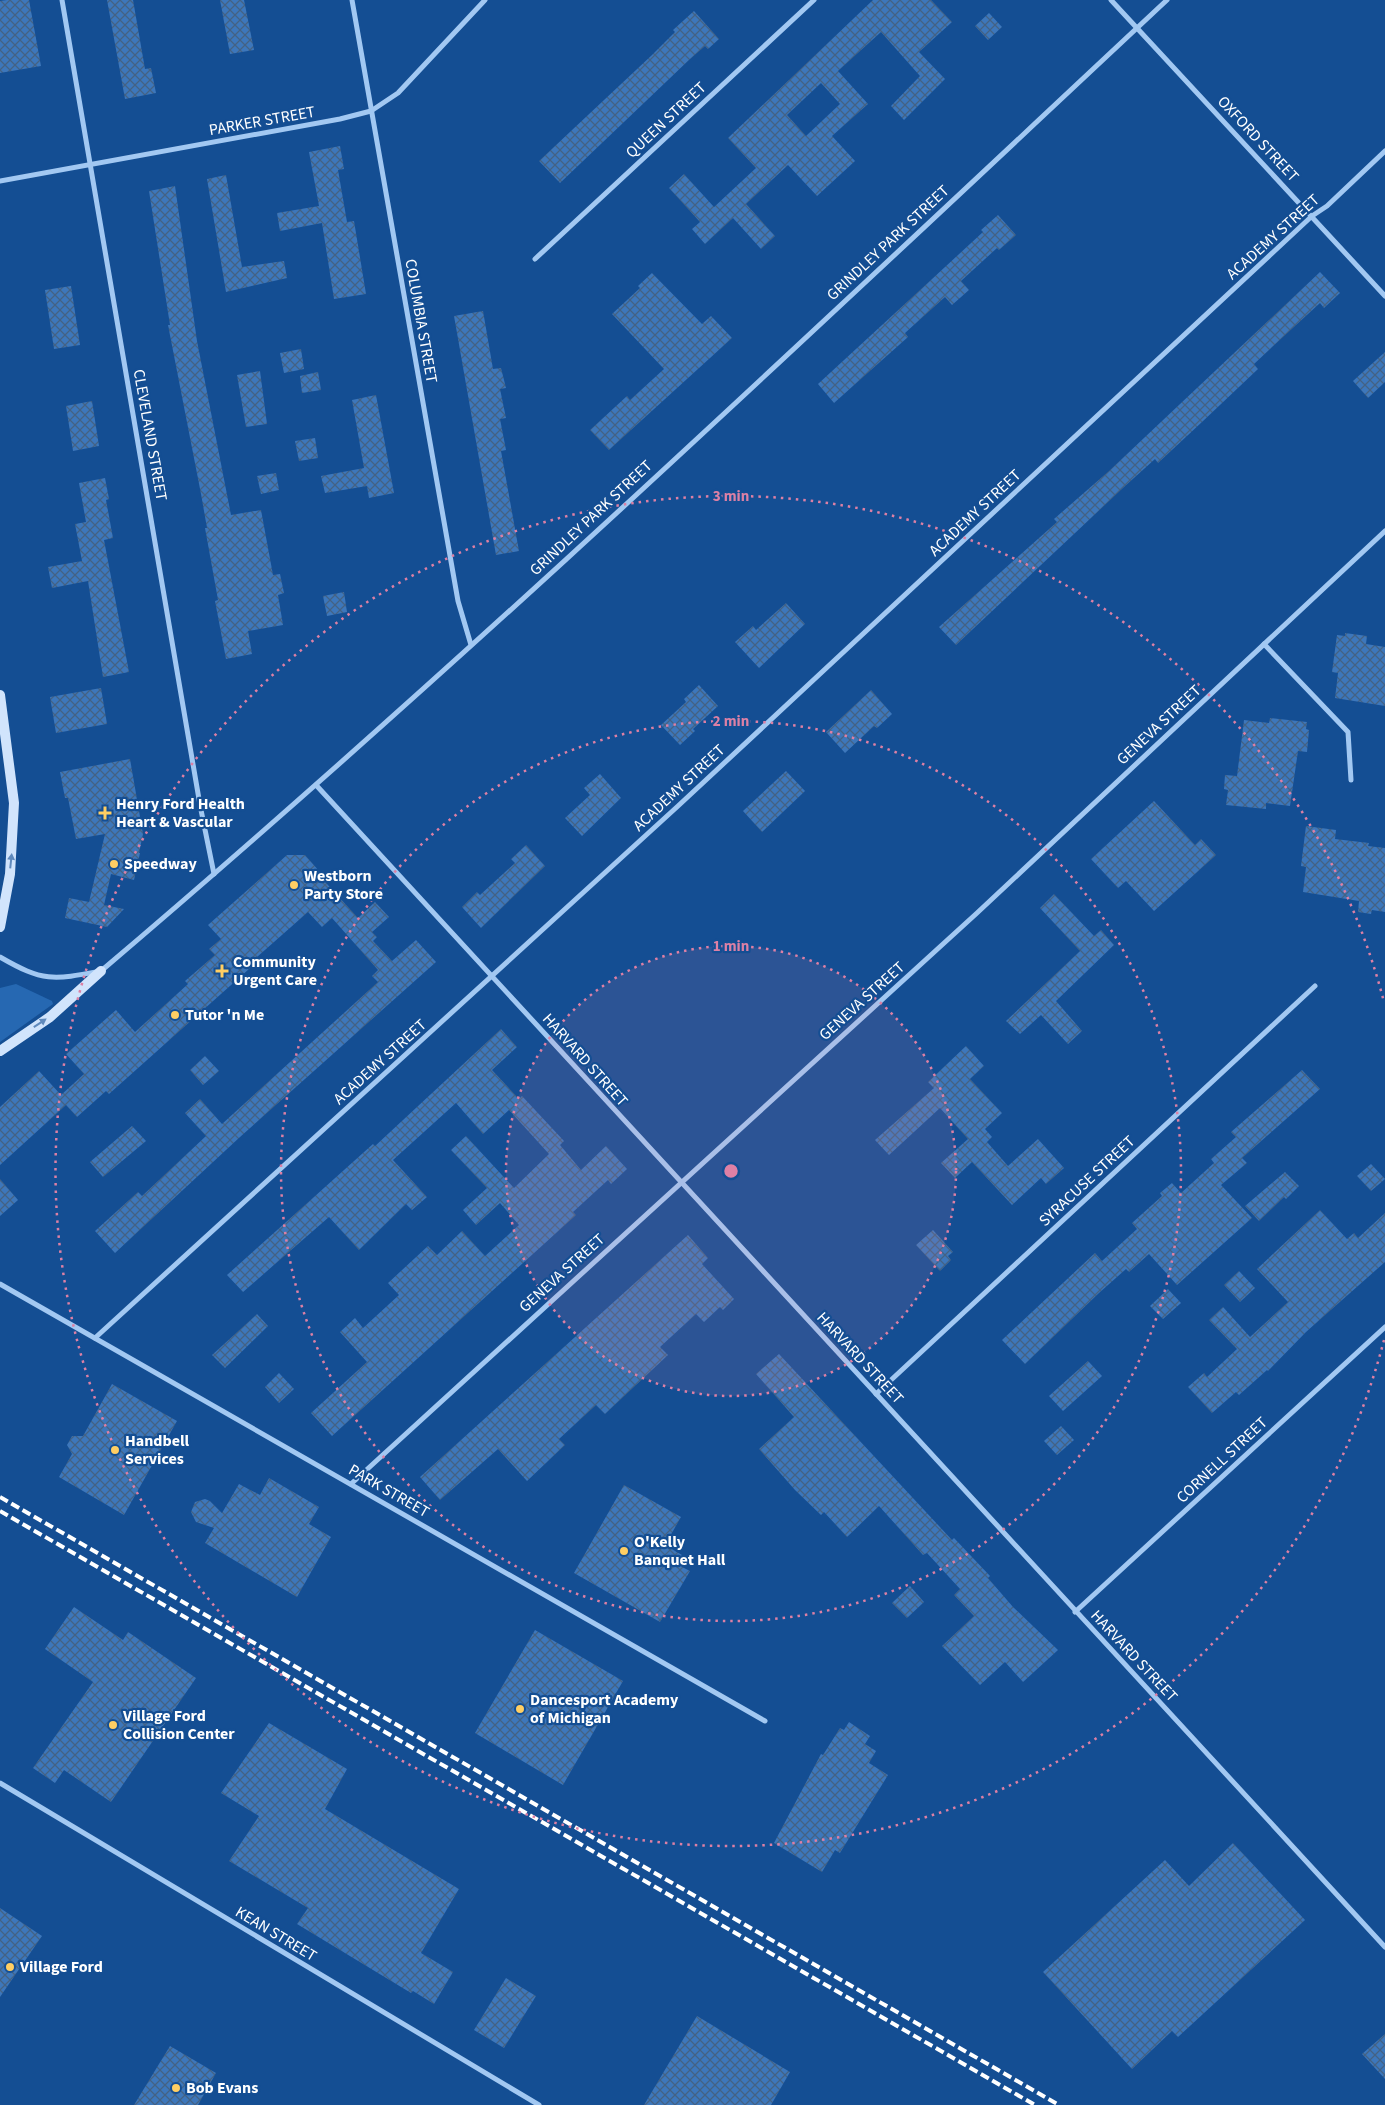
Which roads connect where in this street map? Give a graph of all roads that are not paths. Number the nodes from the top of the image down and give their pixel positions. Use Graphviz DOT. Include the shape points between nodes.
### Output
graph roads {
  1 [pos="62,0"];
  2 [pos="352,0"];
  3 [pos="484,0"];
  4 [pos="814,0"];
  5 [pos="1111,0"];
  6 [pos="1166,0"];
  7 [pos="1137,28"];
  8 [pos="371,110"];
  9 [pos="1385,151"];
  10 [pos="91,164"];
  11 [pos="0,181"];
  12 [pos="1312,216"];
  13 [pos="535,259"];
  14 [pos="1385,296"];
  15 [pos="1385,531"];
  16 [pos="1264,644"];
  17 [pos="472,645"];
  18 [pos="0,695"];
  19 [pos="1351,780"];
  20 [pos="316,785"];
  21 [pos="214,874"];
  22 [pos="0,927"];
  23 [pos="0,957"];
  24 [pos="101,971"];
  25 [pos="492,977"];
  26 [pos="1315,986"];
  27 [pos="0,1051"];
  28 [pos="681,1182"];
  29 [pos="0,1284"];
  30 [pos="1385,1327"];
  31 [pos="96,1338"];
  32 [pos="876,1394"];
  33 [pos="351,1484"];
  34 [pos="1075,1612"];
  35 [pos="765,1721"];
  36 [pos="0,1783"];
  37 [pos="1385,1947"];
  38 [pos="539,2105"];
  1 -- 10 [label="street, CLEVELAND STREET"];
  2 -- 8 [label="street, COLUMBIA STREET"];
  3 -- 8 [label="street, PARKER STREET" via="398,93"];
  4 -- 13 [label="street, QUEEN STREET"];
  5 -- 7 [label="street, OXFORD STREET"];
  6 -- 7 [label="street, GRINDLEY PARK STREET"];
  7 -- 12 [label="street, OXFORD STREET"];
  7 -- 17 [label="street, GRINDLEY PARK STREET"];
  8 -- 10 [label="street, PARKER STREET" via="340,119"];
  8 -- 17 [label="street, COLUMBIA STREET" via="458,601"];
  9 -- 12 [label="street, ACADEMY STREET" via="1327,206"];
  10 -- 11 [label="street, PARKER STREET"];
  10 -- 21 [label="street, CLEVELAND STREET"];
  12 -- 14 [label="street, OXFORD STREET"];
  12 -- 25 [label="street, ACADEMY STREET"];
  15 -- 16 [label="street, GENEVA STREET"];
  16 -- 19 [label="street" via="1348,732"];
  16 -- 28 [label="street, GENEVA STREET" via="977,913"];
  17 -- 20 [label="street, GRINDLEY PARK STREET"];
  22 -- 18 [label="main road, one-way" via="10,874 14,811"];
  20 -- 21 [label="street, GRINDLEY PARK STREET"];
  20 -- 25 [label="street, HARVARD STREET"];
  21 -- 24 [label="street, GRINDLEY PARK STREET"];
  23 -- 24 [label="street" via="39,976 62,978"];
  27 -- 24 [label="main road, one-way" via="50,1017"];
  25 -- 28 [label="street, HARVARD STREET"];
  25 -- 31 [label="street, ACADEMY STREET"];
  26 -- 32 [label="street, SYRACUSE STREET"];
  28 -- 32 [label="street, HARVARD STREET"];
  28 -- 33 [label="street, GENEVA STREET"];
  29 -- 31 [label="street, PARK STREET"];
  30 -- 34 [label="street, CORNELL STREET"];
  31 -- 33 [label="street, PARK STREET"];
  32 -- 34 [label="street, HARVARD STREET"];
  33 -- 35 [label="street, PARK STREET"];
  34 -- 37 [label="street, HARVARD STREET"];
  36 -- 38 [label="street, KEAN STREET"];
}
